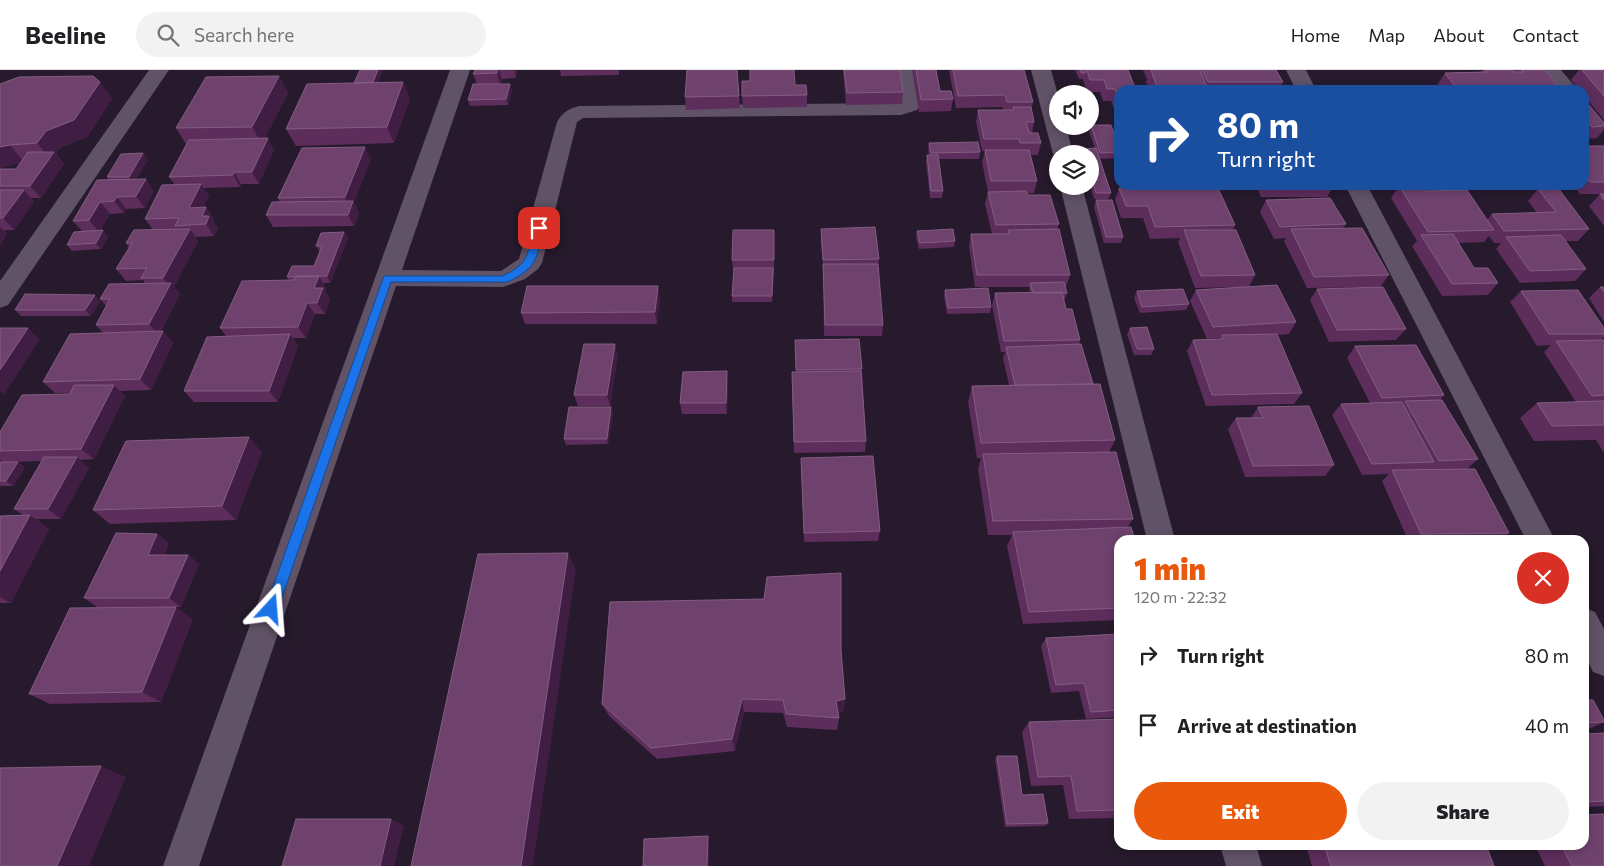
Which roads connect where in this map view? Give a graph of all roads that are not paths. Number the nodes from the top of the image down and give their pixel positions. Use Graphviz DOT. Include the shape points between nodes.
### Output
graph roads {
  1 [pos="159,70"];
  2 [pos="460,70"];
  3 [pos="904,70"];
  4 [pos="1041,70"];
  5 [pos="1296,70"];
  6 [pos="1551,70"];
  7 [pos="1304,85"];
  8 [pos="1564,85"];
  9 [pos="1061,145"];
  10 [pos="1359,190"];
  11 [pos="1073,195"];
  12 [pos="388,278"];
  13 [pos="0,299"];
  14 [pos="1160,535"];
  15 [pos="1538,535"];
  16 [pos="1589,632"];
  17 [pos="1604,661"];
  18 [pos="1239,850"];
  19 [pos="181,866"];
  20 [pos="1244,866"];
  1 -- 13 [label="street"];
  2 -- 12 [label="street"];
  3 -- 12 [label="street" via="910,106 901,109 579,112 567,122 530,263 517,274 503,279"];
  4 -- 9 [label="street"];
  5 -- 7 [label="street"];
  6 -- 8 [label="street"];
  10 -- 15 [label="street"];
  11 -- 14 [label="street"];
  12 -- 19 [label="street"];
  16 -- 17 [label="street"];
  18 -- 20 [label="street"];
}
